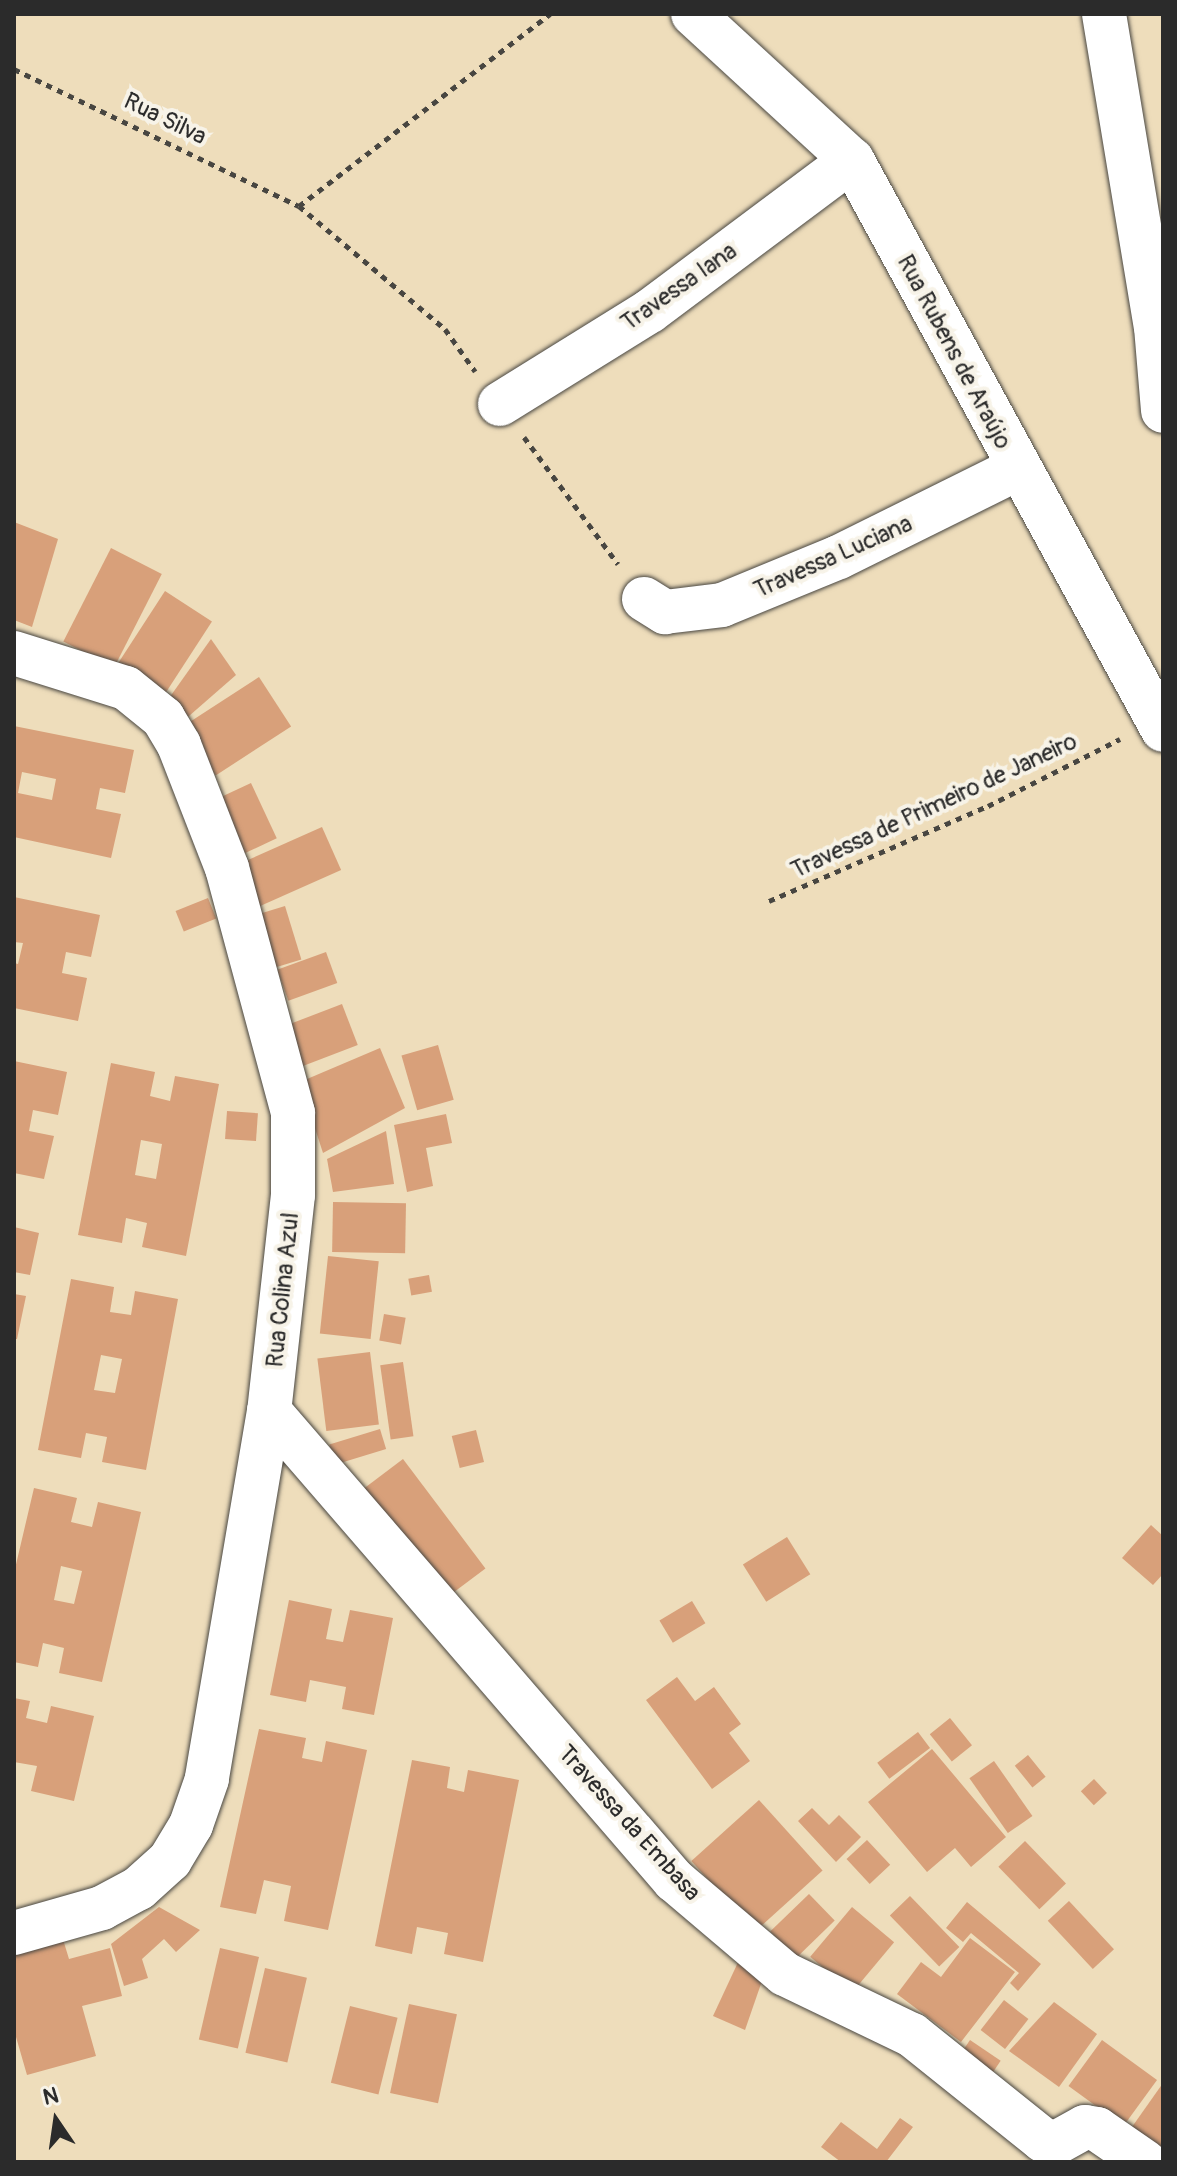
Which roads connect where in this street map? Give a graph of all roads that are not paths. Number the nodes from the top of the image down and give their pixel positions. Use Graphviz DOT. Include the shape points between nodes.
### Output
graph roads {
  1 [pos="693,14"];
  2 [pos="1104,14"];
  3 [pos="852,160"];
  4 [pos="1160,331"];
  5 [pos="500,404"];
  6 [pos="1163,411"];
  7 [pos="1016,469"];
  8 [pos="644,599"];
  9 [pos="14,653"];
  10 [pos="1160,725"];
  11 [pos="269,1411"];
  12 [pos="14,1933"];
  13 [pos="1145,2162"];
  1 -- 3 [label="street, Rua Rubens de Araújo"];
  2 -- 4 [label="street"];
  3 -- 5 [label="street, Travessa Iana" via="650,311"];
  3 -- 7 [label="street, Rua Rubens de Araújo"];
  4 -- 6 [label="street"];
  7 -- 8 [label="street, Travessa Luciana" via="839,557 722,605 665,612"];
  7 -- 10 [label="street, Rua Rubens de Araújo"];
  9 -- 11 [label="street, Rua Colina Azul" via="126,688 163,718 179,745 227,868 293,1113 293,1195"];
  11 -- 12 [label="street, Rua Colina Azul" via="207,1779 191,1825 170,1860 139,1888 102,1908"];
  11 -- 13 [label="street, Travessa da Embasa" via="674,1880 785,1974 912,2035 1043,2140 1056,2143 1085,2127 1097,2129"];
}
